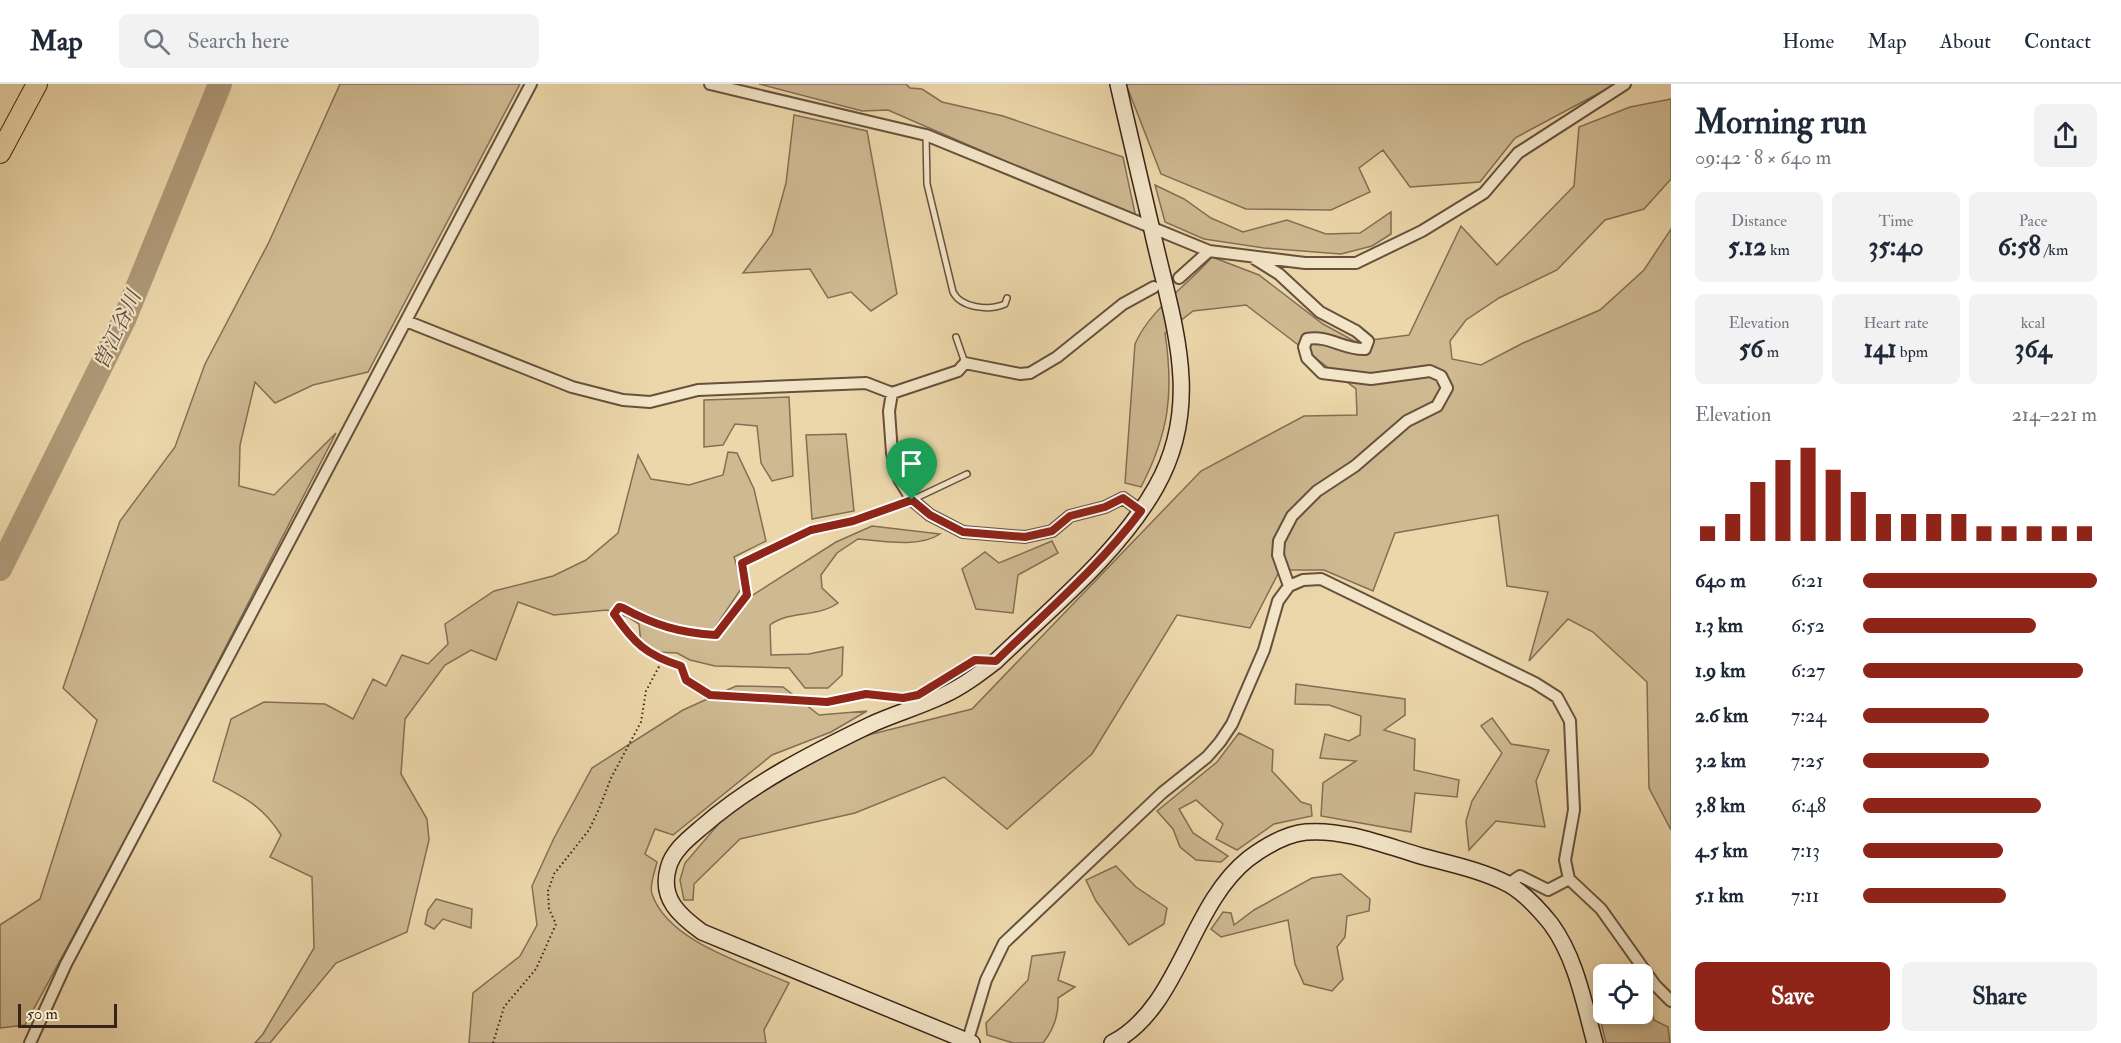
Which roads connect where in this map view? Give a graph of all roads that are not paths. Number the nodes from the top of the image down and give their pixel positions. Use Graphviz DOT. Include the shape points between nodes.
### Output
graph roads {
  1 [pos="37,84"];
  2 [pos="531,84"];
  3 [pos="710,84"];
  4 [pos="1118,84"];
  5 [pos="1625,84"];
  6 [pos="926,135"];
  7 [pos="0,153"];
  8 [pos="1151,223"];
  9 [pos="1209,251"];
  10 [pos="1252,257"];
  11 [pos="1179,278"];
  12 [pos="1154,288"];
  13 [pos="1007,298"];
  14 [pos="406,321"];
  15 [pos="956,337"];
  16 [pos="965,363"];
  17 [pos="892,393"];
  18 [pos="967,474"];
  19 [pos="912,500"];
  20 [pos="1141,511"];
  21 [pos="742,563"];
  22 [pos="1289,586"];
  23 [pos="996,661"];
  24 [pos="918,695"];
  25 [pos="1569,879"];
  26 [pos="1508,884"];
  27 [pos="1671,1000"];
  28 [pos="969,1042"];
  29 [pos="30,1043"];
  30 [pos="1112,1043"];
  31 [pos="1595,1043"];
  1 -- 7 [label="highway"];
  2 -- 14 [label="street"];
  3 -- 6 [label="street"];
  4 -- 8 [label="street"];
  5 -- 10 [label="street" via="1518,153 1484,193 1391,248 1356,263"];
  6 -- 8 [label="street"];
  6 -- 13 [label="lane" via="927,184 953,292 965,305 999,307"];
  8 -- 9 [label="street"];
  8 -- 20 [label="street" via="1176,326 1181,378 1174,446 1160,481"];
  9 -- 10 [label="street"];
  9 -- 11 [label="street"];
  10 -- 22 [label="street" via="1279,274 1320,312 1368,341 1365,349 1355,350 1319,337 1307,339 1307,358 1322,373 1371,379 1430,371 1441,376 1448,388 1437,406 1398,428 1292,516 1279,542 1278,555"];
  12 -- 16 [label="street" via="1123,304 1057,357 1030,373"];
  14 -- 17 [label="street" via="572,387 623,400 650,402 698,390 866,383"];
  14 -- 29 [label="street" via="66,964"];
  15 -- 16 [label="lane"];
  16 -- 17 [label="street" via="958,371"];
  17 -- 19 [label="street" via="892,453 899,479"];
  18 -- 19 [label="lane"];
  19 -- 20 [label="street" via="930,515 963,532 1025,537 1052,531 1070,516 1123,498"];
  19 -- 21 [label="lane" via="853,521 811,530"];
  20 -- 23 [label="street" via="1109,549"];
  22 -- 25 [label="street" via="1321,579 1342,587 1557,697 1570,721 1574,810 1565,860"];
  22 -- 28 [label="street" via="1278,601 1264,650 1233,724 1207,757 1162,793 1004,943 986,980"];
  23 -- 24 [label="lane" via="975,660"];
  23 -- 28 [label="street" via="943,696 871,725 765,781 717,814 681,846 668,867 667,879 667,890 678,914 702,932"];
  25 -- 26 [label="street" via="1548,890 1520,876"];
  25 -- 27 [label="street" via="1601,909 1655,985"];
  26 -- 30 [label="street" via="1341,833 1304,832 1275,842 1247,860 1228,881 1141,1024"];
  26 -- 31 [label="street" via="1528,898 1567,950"];
}
